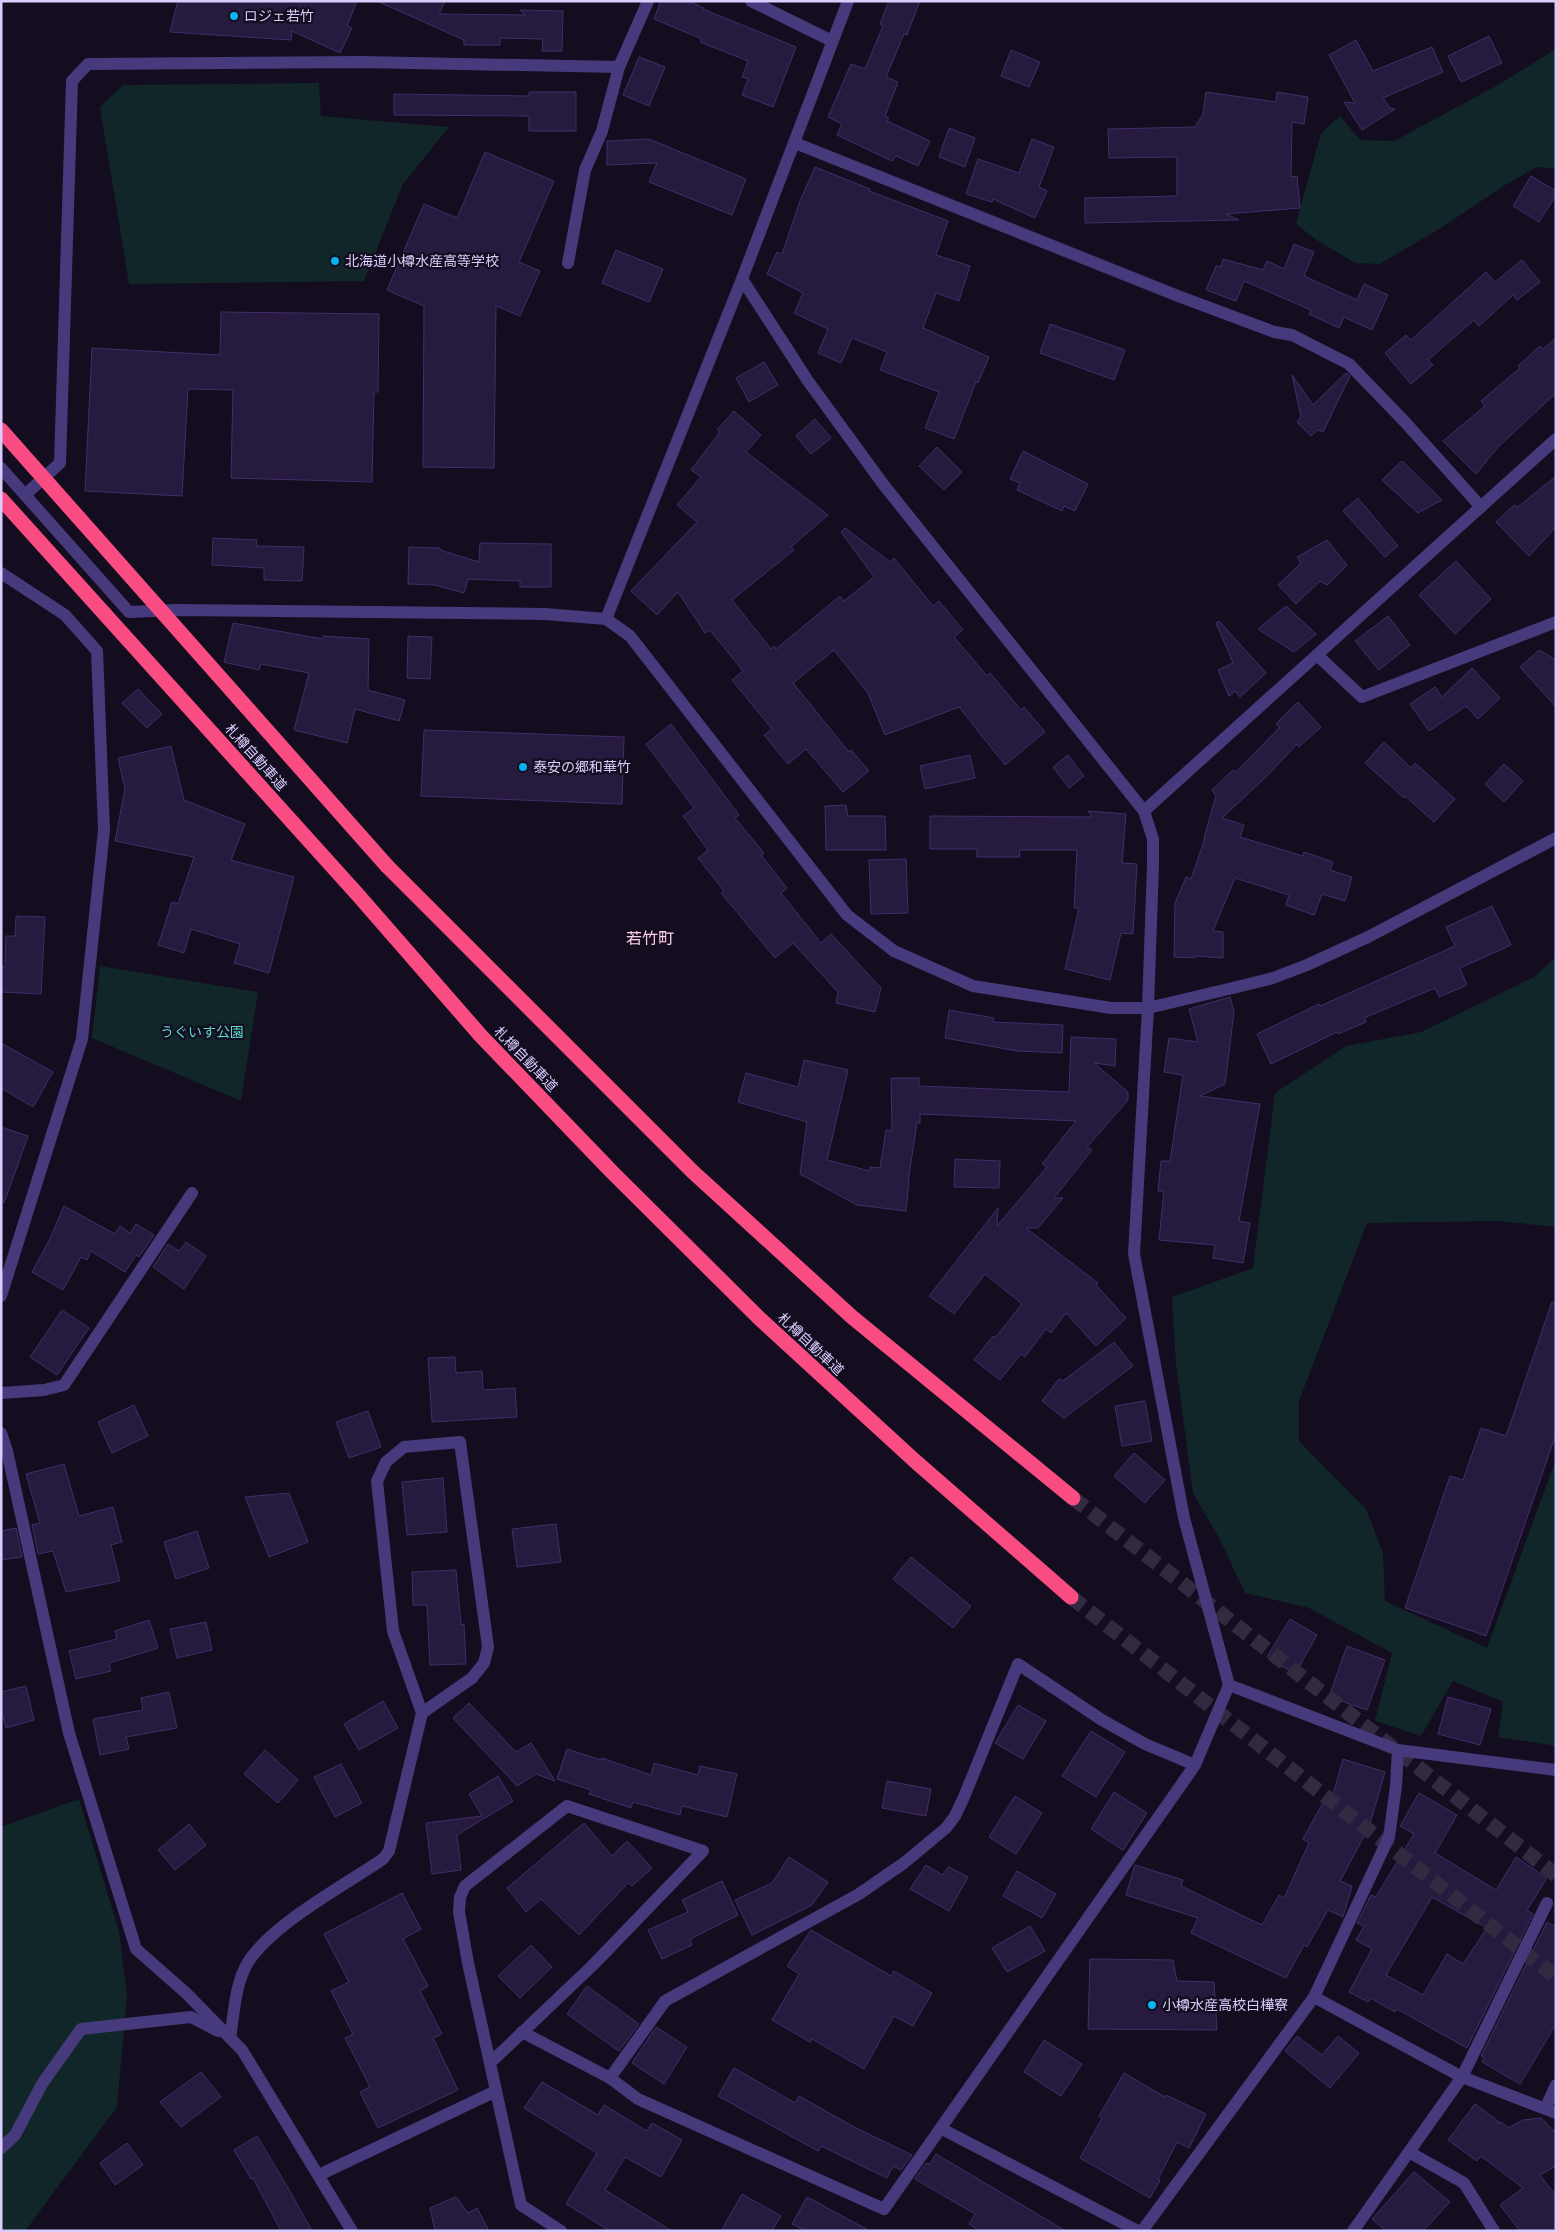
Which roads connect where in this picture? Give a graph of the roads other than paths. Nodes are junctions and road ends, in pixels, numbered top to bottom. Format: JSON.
{"nodes":[{"id":1,"x":648,"y":1,"type":"edge"},
{"id":2,"x":751,"y":1,"type":"edge"},
{"id":3,"x":848,"y":1,"type":"edge"},
{"id":4,"x":832,"y":41,"type":"junction"},
{"id":5,"x":619,"y":67,"type":"junction"},
{"id":6,"x":795,"y":143,"type":"junction"},
{"id":7,"x":568,"y":263,"type":"dead end"},
{"id":8,"x":742,"y":279,"type":"junction"},
{"id":9,"x":1,"y":430,"type":"edge"},
{"id":10,"x":1556,"y":439,"type":"edge"},
{"id":11,"x":1,"y":468,"type":"edge"},
{"id":12,"x":25,"y":495,"type":"junction"},
{"id":13,"x":1,"y":499,"type":"edge"},
{"id":14,"x":1481,"y":507,"type":"junction"},
{"id":15,"x":1,"y":573,"type":"edge"},
{"id":16,"x":606,"y":619,"type":"junction"},
{"id":17,"x":1556,"y":622,"type":"edge"},
{"id":18,"x":1317,"y":655,"type":"junction"},
{"id":19,"x":1144,"y":811,"type":"junction"},
{"id":20,"x":1556,"y":838,"type":"edge"},
{"id":21,"x":1148,"y":1008,"type":"junction"},
{"id":22,"x":192,"y":1194,"type":"dead end"},
{"id":23,"x":1,"y":1296,"type":"edge"},
{"id":24,"x":1,"y":1392,"type":"edge"},
{"id":25,"x":1,"y":1433,"type":"edge"},
{"id":26,"x":1073,"y":1498,"type":"tunnel mouth"},
{"id":27,"x":1071,"y":1597,"type":"tunnel mouth"},
{"id":28,"x":1229,"y":1685,"type":"junction"},
{"id":29,"x":422,"y":1713,"type":"junction"},
{"id":30,"x":1398,"y":1750,"type":"junction"},
{"id":31,"x":1195,"y":1765,"type":"junction"},
{"id":32,"x":1556,"y":1770,"type":"edge"},
{"id":33,"x":1547,"y":1903,"type":"dead end"},
{"id":34,"x":1314,"y":1997,"type":"junction"},
{"id":35,"x":522,"y":2032,"type":"junction"},
{"id":36,"x":230,"y":2038,"type":"junction"},
{"id":37,"x":490,"y":2063,"type":"junction"},
{"id":38,"x":1462,"y":2077,"type":"junction"},
{"id":39,"x":610,"y":2078,"type":"junction"},
{"id":40,"x":1556,"y":2085,"type":"edge"},
{"id":41,"x":496,"y":2090,"type":"junction"},
{"id":42,"x":1551,"y":2110,"type":"edge"},
{"id":43,"x":942,"y":2129,"type":"junction"},
{"id":44,"x":1,"y":2148,"type":"edge"},
{"id":45,"x":1409,"y":2152,"type":"junction"},
{"id":46,"x":319,"y":2175,"type":"junction"},
{"id":47,"x":352,"y":2231,"type":"edge"},
{"id":48,"x":561,"y":2231,"type":"edge"},
{"id":49,"x":1140,"y":2231,"type":"edge"},
{"id":50,"x":1352,"y":2231,"type":"edge"},
{"id":51,"x":1494,"y":2231,"type":"edge"}],
"edges":[{"from":1,"to":5,"type":"street"},
{"from":2,"to":4,"type":"street"},
{"from":3,"to":4,"type":"street"},
{"from":4,"to":6,"type":"street"},
{"from":5,"to":7,"type":"street"},
{"from":5,"to":12,"type":"street"},
{"from":6,"to":8,"type":"street"},
{"from":6,"to":14,"type":"street"},
{"from":8,"to":16,"type":"street"},
{"from":8,"to":19,"type":"street"},
{"from":9,"to":26,"type":"highway","name":"札樽自動車道","bridge":true},
{"from":10,"to":14,"type":"street"},
{"from":11,"to":12,"type":"street"},
{"from":12,"to":16,"type":"street"},
{"from":13,"to":27,"type":"highway","name":"札樽自動車道"},
{"from":14,"to":18,"type":"street"},
{"from":15,"to":23,"type":"street"},
{"from":16,"to":21,"type":"street"},
{"from":17,"to":18,"type":"street"},
{"from":18,"to":19,"type":"street"},
{"from":19,"to":21,"type":"street"},
{"from":20,"to":21,"type":"street"},
{"from":21,"to":28,"type":"street"},
{"from":22,"to":24,"type":"street"},
{"from":25,"to":36,"type":"street"},
{"from":28,"to":30,"type":"street"},
{"from":28,"to":31,"type":"street"},
{"from":29,"to":29,"type":"street"},
{"from":29,"to":36,"type":"street"},
{"from":30,"to":32,"type":"street"},
{"from":30,"to":34,"type":"street"},
{"from":31,"to":39,"type":"street"},
{"from":31,"to":43,"type":"street"},
{"from":33,"to":38,"type":"street"},
{"from":34,"to":38,"type":"street"},
{"from":34,"to":49,"type":"street"},
{"from":35,"to":37,"type":"street"},
{"from":35,"to":37,"type":"street"},
{"from":35,"to":39,"type":"street"},
{"from":36,"to":44,"type":"street"},
{"from":36,"to":46,"type":"street"},
{"from":37,"to":41,"type":"street"},
{"from":38,"to":42,"type":"street"},
{"from":38,"to":45,"type":"street"},
{"from":39,"to":43,"type":"street"},
{"from":40,"to":42,"type":"street"},
{"from":41,"to":46,"type":"street"},
{"from":41,"to":48,"type":"street"},
{"from":43,"to":49,"type":"street"},
{"from":45,"to":50,"type":"street"},
{"from":45,"to":51,"type":"street"},
{"from":46,"to":47,"type":"street"}]}
